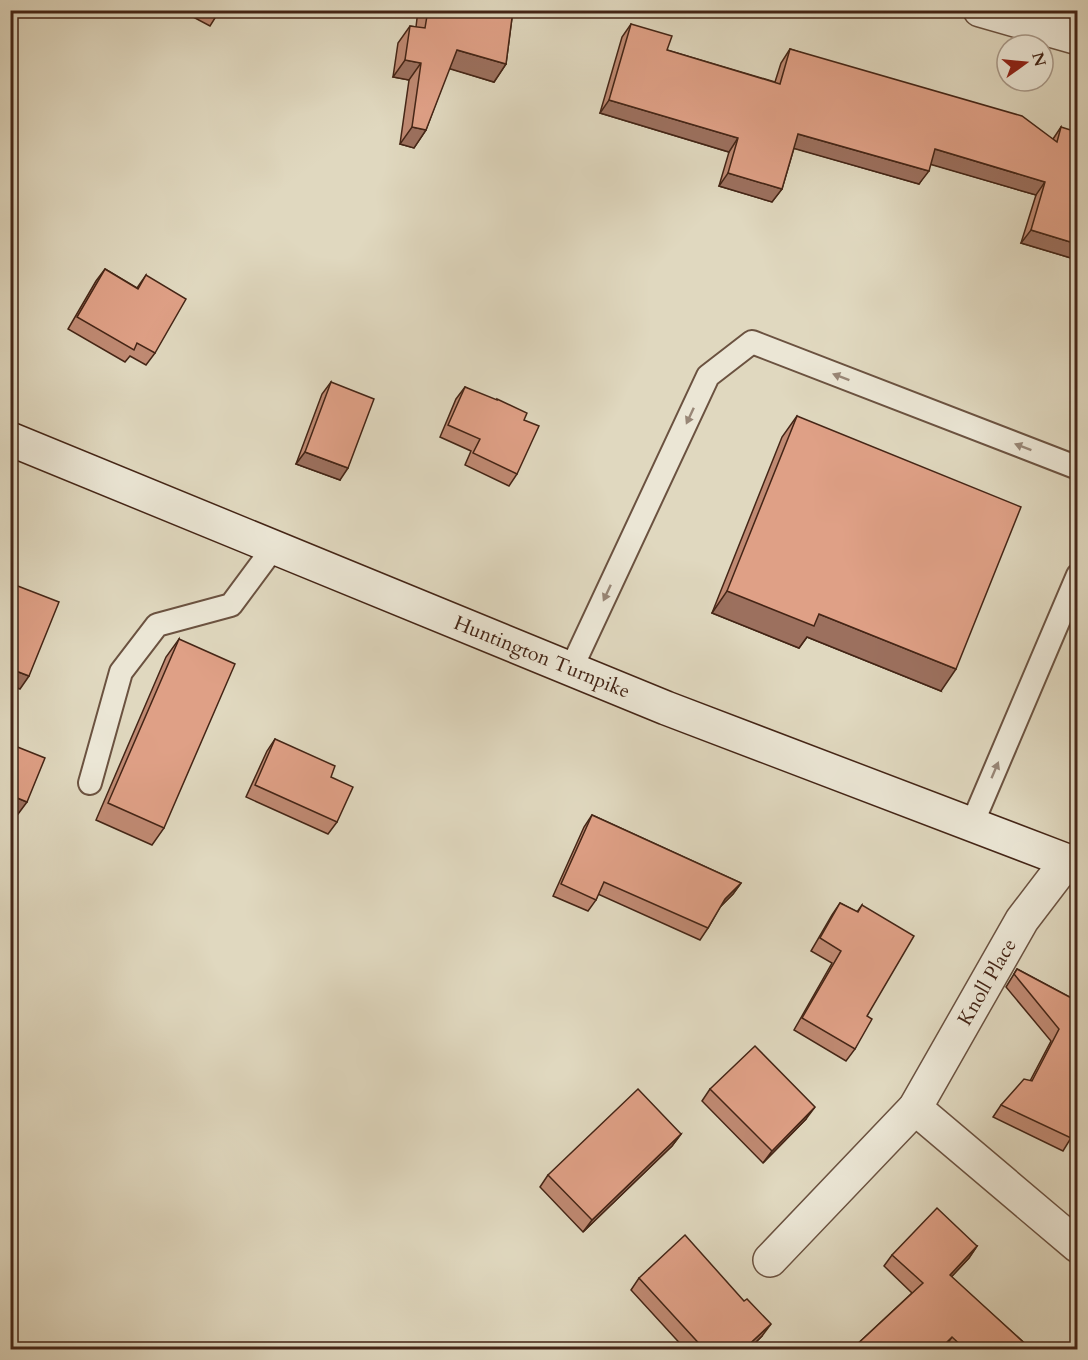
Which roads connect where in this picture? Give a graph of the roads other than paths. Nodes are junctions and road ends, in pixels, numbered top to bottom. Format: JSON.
{"nodes":[{"id":1,"x":980,"y":10,"type":"edge"},
{"id":2,"x":1077,"y":38,"type":"edge"},
{"id":3,"x":10,"y":439,"type":"edge"},
{"id":4,"x":1077,"y":468,"type":"edge"},
{"id":5,"x":274,"y":547,"type":"junction"},
{"id":6,"x":1077,"y":575,"type":"edge"},
{"id":7,"x":571,"y":669,"type":"junction"},
{"id":8,"x":90,"y":783,"type":"dead end"},
{"id":9,"x":972,"y":824,"type":"junction"},
{"id":10,"x":1072,"y":863,"type":"edge"},
{"id":11,"x":915,"y":1108,"type":"junction"},
{"id":12,"x":1077,"y":1246,"type":"edge"},
{"id":13,"x":770,"y":1260,"type":"dead end"}],
"edges":[{"from":1,"to":2,"type":"main road"},
{"from":3,"to":5,"type":"main road","name":"Huntington Turnpike"},
{"from":4,"to":7,"type":"lane","one_way":true},
{"from":5,"to":7,"type":"main road","name":"Huntington Turnpike"},
{"from":5,"to":8,"type":"lane"},
{"from":9,"to":6,"type":"lane","one_way":true},
{"from":7,"to":9,"type":"main road","name":"Huntington Turnpike"},
{"from":9,"to":10,"type":"main road","name":"Huntington Turnpike"},
{"from":10,"to":11,"type":"main road","name":"Knoll Place"},
{"from":11,"to":12,"type":"main road"},
{"from":11,"to":13,"type":"main road","name":"Knoll Place"}]}
